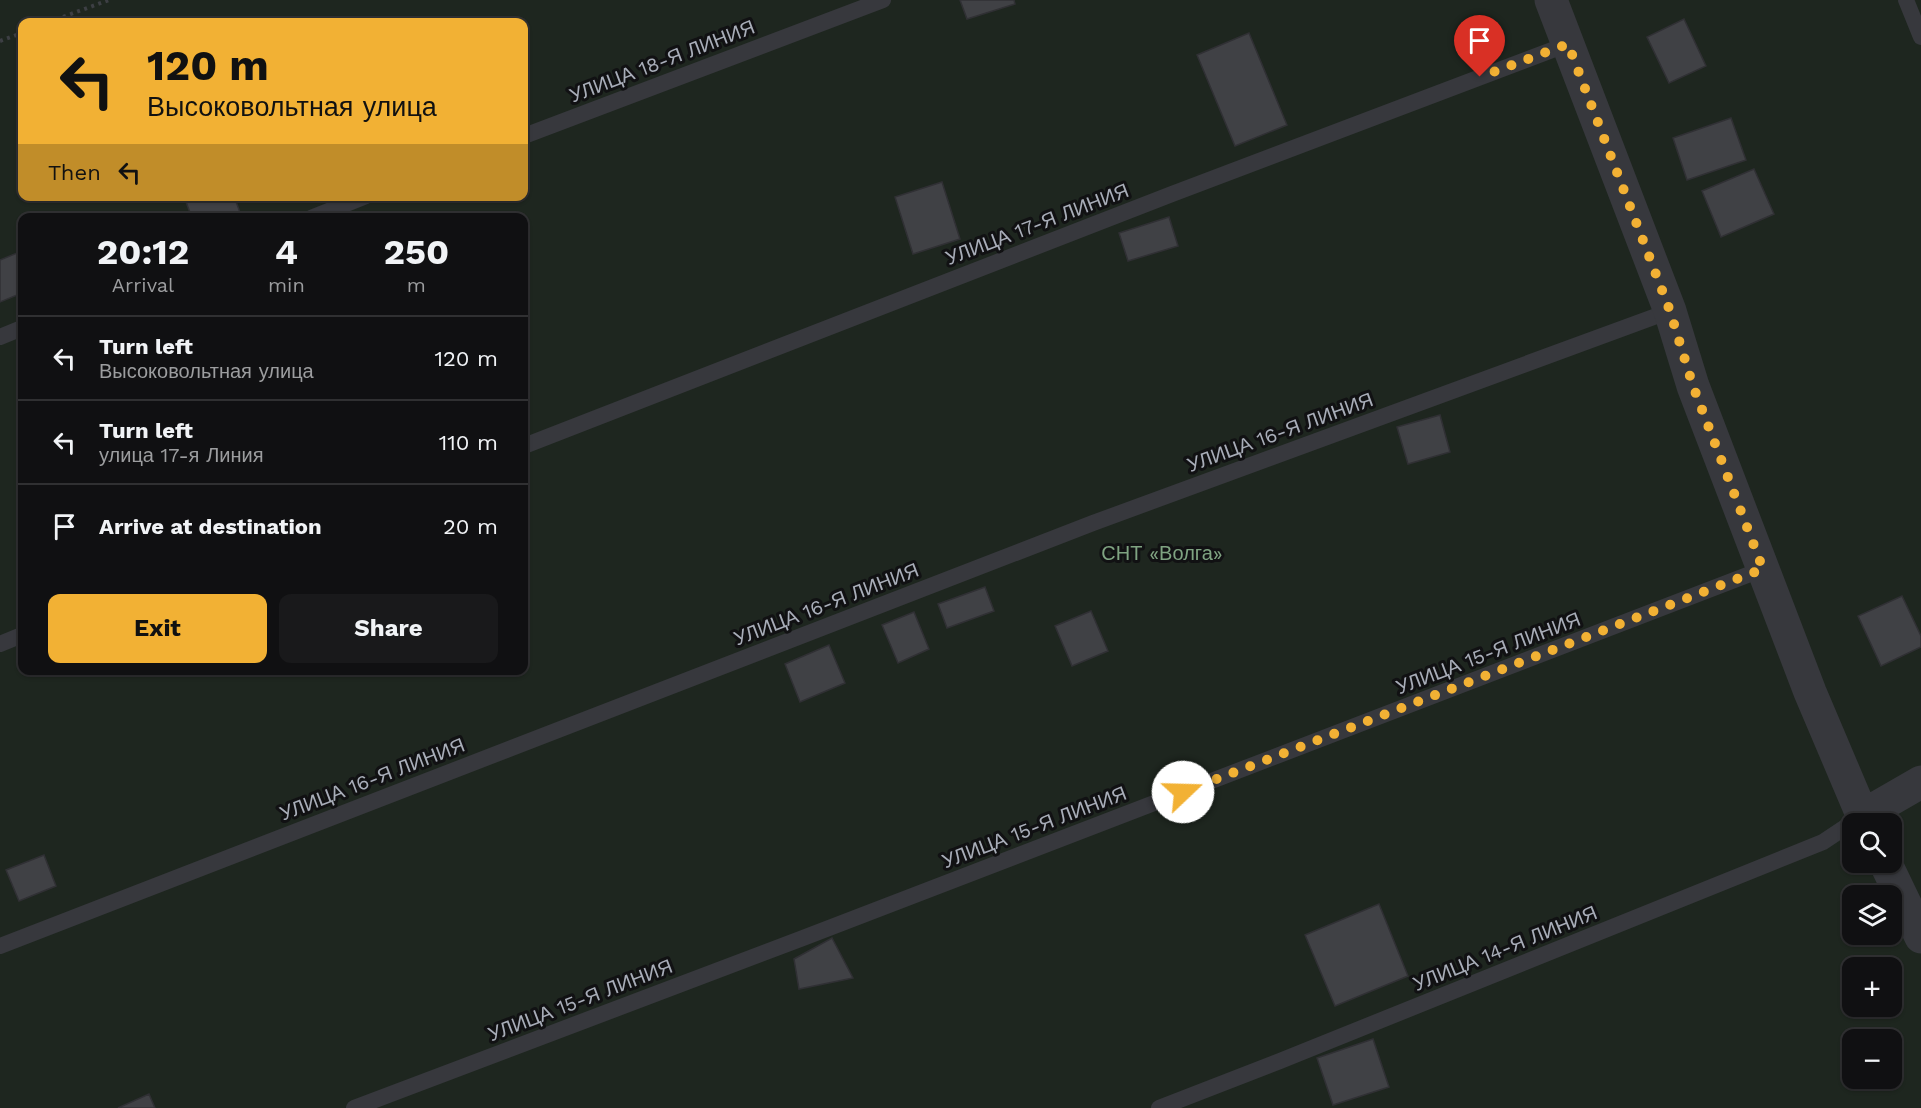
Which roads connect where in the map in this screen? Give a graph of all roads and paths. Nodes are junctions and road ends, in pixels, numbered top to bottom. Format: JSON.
{"nodes":[{"id":1,"x":109,"y":0,"type":"edge"},
{"id":2,"x":883,"y":0,"type":"edge"},
{"id":3,"x":1551,"y":0,"type":"edge"},
{"id":4,"x":1906,"y":0,"type":"edge"},
{"id":5,"x":60,"y":18,"type":"edge"},
{"id":6,"x":18,"y":34,"type":"edge"},
{"id":7,"x":1921,"y":38,"type":"edge"},
{"id":8,"x":0,"y":41,"type":"edge"},
{"id":9,"x":1568,"y":44,"type":"junction"},
{"id":10,"x":528,"y":134,"type":"edge"},
{"id":11,"x":354,"y":201,"type":"edge"},
{"id":12,"x":324,"y":213,"type":"edge"},
{"id":13,"x":1670,"y":311,"type":"junction"},
{"id":14,"x":18,"y":330,"type":"edge"},
{"id":15,"x":0,"y":337,"type":"edge"},
{"id":16,"x":528,"y":444,"type":"edge"},
{"id":17,"x":1763,"y":569,"type":"junction"},
{"id":18,"x":18,"y":637,"type":"edge"},
{"id":19,"x":0,"y":644,"type":"edge"},
{"id":20,"x":1921,"y":782,"type":"edge"},
{"id":21,"x":1861,"y":813,"type":"edge"},
{"id":22,"x":1874,"y":813,"type":"edge"},
{"id":23,"x":1842,"y":832,"type":"edge"},
{"id":24,"x":1890,"y":873,"type":"edge"},
{"id":25,"x":1921,"y":937,"type":"edge"},
{"id":26,"x":0,"y":946,"type":"edge"},
{"id":27,"x":354,"y":1108,"type":"edge"},
{"id":28,"x":1159,"y":1108,"type":"edge"}],
"edges":[{"from":1,"to":5,"type":"path"},
{"from":2,"to":10,"type":"lane","name":"УЛИЦА 18-Я ЛИНИЯ"},
{"from":3,"to":9,"type":"street"},
{"from":4,"to":7,"type":"lane"},
{"from":6,"to":8,"type":"path"},
{"from":9,"to":13,"type":"street"},
{"from":9,"to":16,"type":"lane","name":"УЛИЦА 17-Я ЛИНИЯ"},
{"from":11,"to":12,"type":"lane"},
{"from":13,"to":17,"type":"street"},
{"from":13,"to":26,"type":"lane","name":"УЛИЦА 16-Я ЛИНИЯ"},
{"from":14,"to":15,"type":"lane"},
{"from":17,"to":21,"type":"street"},
{"from":17,"to":27,"type":"lane","name":"УЛИЦА 15-Я ЛИНИЯ"},
{"from":18,"to":19,"type":"lane"},
{"from":20,"to":22,"type":"street"},
{"from":23,"to":28,"type":"lane","name":"УЛИЦА 14-Я ЛИНИЯ"},
{"from":24,"to":25,"type":"street"}]}
